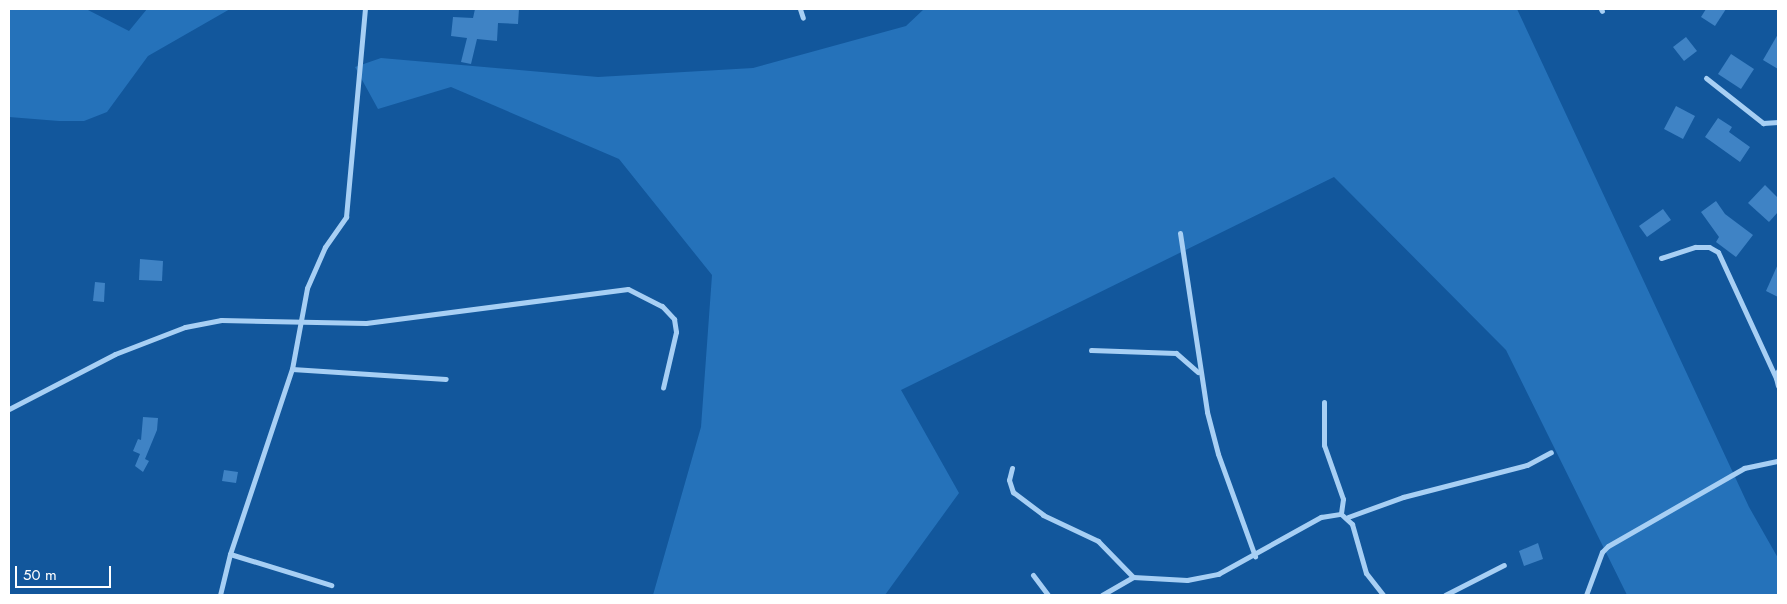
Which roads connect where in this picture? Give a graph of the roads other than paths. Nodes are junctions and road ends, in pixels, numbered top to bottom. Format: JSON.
{"nodes":[{"id":1,"x":365,"y":9,"type":"edge"},
{"id":2,"x":800,"y":9,"type":"edge"},
{"id":3,"x":803,"y":18,"type":"dead end"},
{"id":4,"x":1706,"y":78,"type":"dead end"},
{"id":5,"x":1778,"y":122,"type":"edge"},
{"id":6,"x":1180,"y":233,"type":"dead end"},
{"id":7,"x":1660,"y":258,"type":"dead end"},
{"id":8,"x":302,"y":323,"type":"junction"},
{"id":9,"x":1091,"y":350,"type":"dead end"},
{"id":10,"x":292,"y":369,"type":"junction"},
{"id":11,"x":1778,"y":371,"type":"edge"},
{"id":12,"x":1198,"y":372,"type":"junction"},
{"id":13,"x":1776,"y":378,"type":"junction"},
{"id":14,"x":446,"y":379,"type":"dead end"},
{"id":15,"x":1778,"y":386,"type":"edge"},
{"id":16,"x":663,"y":388,"type":"dead end"},
{"id":17,"x":1324,"y":402,"type":"dead end"},
{"id":18,"x":9,"y":410,"type":"edge"},
{"id":19,"x":1551,"y":452,"type":"dead end"},
{"id":20,"x":1778,"y":461,"type":"edge"},
{"id":21,"x":1012,"y":468,"type":"dead end"},
{"id":22,"x":1341,"y":514,"type":"junction"},
{"id":23,"x":1348,"y":517,"type":"junction"},
{"id":24,"x":230,"y":554,"type":"junction"},
{"id":25,"x":1255,"y":556,"type":"junction"},
{"id":26,"x":1504,"y":565,"type":"dead end"},
{"id":27,"x":1033,"y":575,"type":"dead end"},
{"id":28,"x":1133,"y":577,"type":"junction"},
{"id":29,"x":331,"y":585,"type":"dead end"},
{"id":30,"x":220,"y":595,"type":"edge"},
{"id":31,"x":1048,"y":595,"type":"edge"},
{"id":32,"x":1102,"y":595,"type":"edge"},
{"id":33,"x":1383,"y":595,"type":"edge"},
{"id":34,"x":1445,"y":595,"type":"edge"},
{"id":35,"x":1586,"y":595,"type":"edge"}],
"edges":[{"from":1,"to":8,"type":"street"},
{"from":2,"to":3,"type":"street"},
{"from":4,"to":5,"type":"street"},
{"from":6,"to":12,"type":"street"},
{"from":7,"to":13,"type":"street"},
{"from":8,"to":10,"type":"street"},
{"from":8,"to":16,"type":"street"},
{"from":8,"to":18,"type":"street"},
{"from":9,"to":12,"type":"street"},
{"from":10,"to":14,"type":"street"},
{"from":10,"to":24,"type":"street"},
{"from":11,"to":13,"type":"street"},
{"from":12,"to":25,"type":"street"},
{"from":13,"to":15,"type":"street"},
{"from":17,"to":22,"type":"street"},
{"from":19,"to":23,"type":"street"},
{"from":20,"to":35,"type":"street"},
{"from":21,"to":28,"type":"street"},
{"from":22,"to":23,"type":"street"},
{"from":22,"to":25,"type":"street"},
{"from":23,"to":33,"type":"street"},
{"from":24,"to":29,"type":"street"},
{"from":24,"to":30,"type":"street"},
{"from":25,"to":28,"type":"street"},
{"from":26,"to":34,"type":"street"},
{"from":27,"to":31,"type":"street"},
{"from":28,"to":32,"type":"street"}]}
